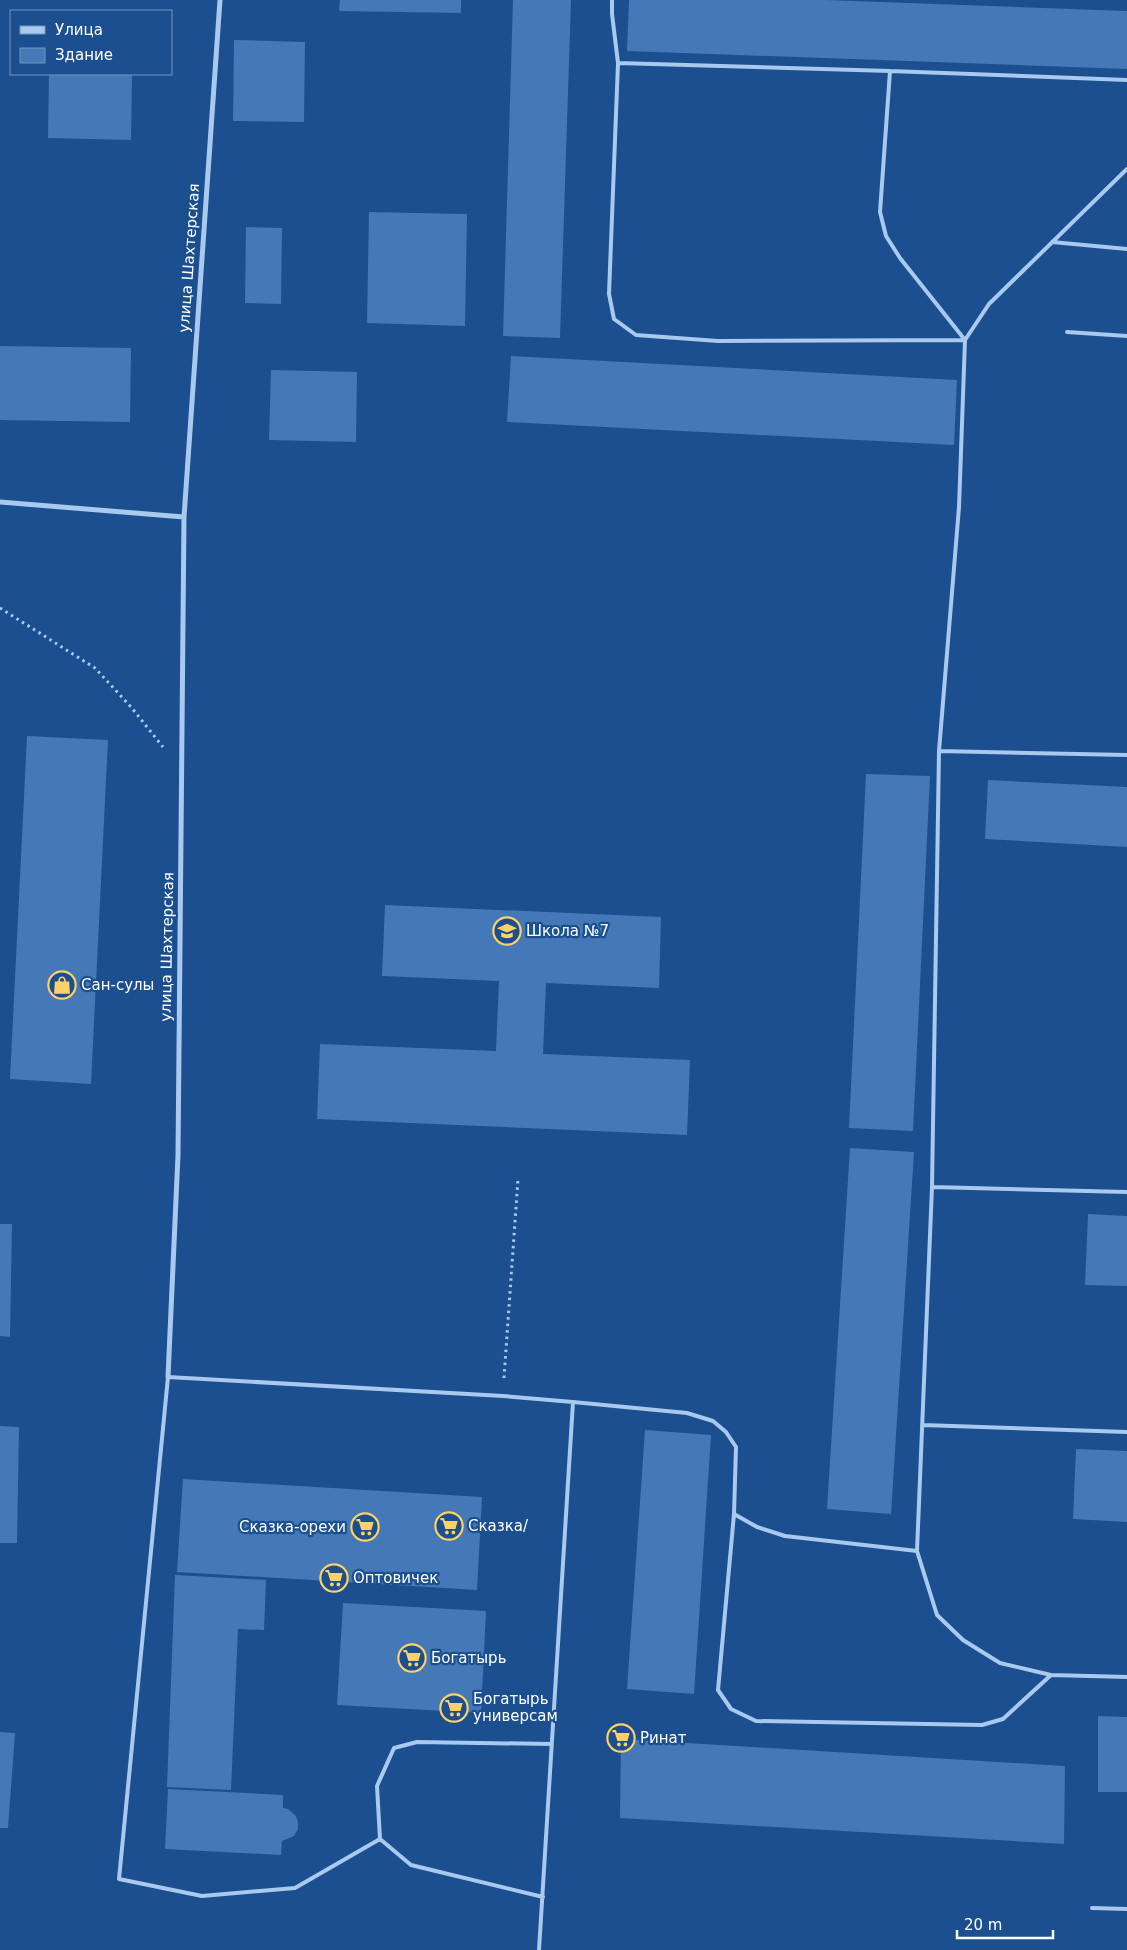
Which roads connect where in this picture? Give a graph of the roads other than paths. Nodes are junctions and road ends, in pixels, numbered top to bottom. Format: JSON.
{"nodes":[{"id":1,"x":220,"y":0,"type":"edge"},
{"id":2,"x":612,"y":0,"type":"edge"},
{"id":3,"x":618,"y":63,"type":"junction"},
{"id":4,"x":890,"y":71,"type":"junction"},
{"id":5,"x":1127,"y":80,"type":"edge"},
{"id":6,"x":1127,"y":169,"type":"edge"},
{"id":7,"x":1052,"y":242,"type":"junction"},
{"id":8,"x":1127,"y":249,"type":"edge"},
{"id":9,"x":1067,"y":332,"type":"dead end"},
{"id":10,"x":1127,"y":336,"type":"edge"},
{"id":11,"x":964,"y":340,"type":"junction"},
{"id":12,"x":0,"y":502,"type":"edge"},
{"id":13,"x":184,"y":517,"type":"junction"},
{"id":14,"x":939,"y":751,"type":"junction"},
{"id":15,"x":1127,"y":755,"type":"edge"},
{"id":16,"x":932,"y":1187,"type":"junction"},
{"id":17,"x":1127,"y":1192,"type":"edge"},
{"id":18,"x":168,"y":1377,"type":"junction"},
{"id":19,"x":573,"y":1402,"type":"junction"},
{"id":20,"x":923,"y":1425,"type":"junction"},
{"id":21,"x":1127,"y":1432,"type":"edge"},
{"id":22,"x":734,"y":1514,"type":"junction"},
{"id":23,"x":917,"y":1551,"type":"junction"},
{"id":24,"x":1051,"y":1675,"type":"junction"},
{"id":25,"x":1127,"y":1677,"type":"edge"},
{"id":26,"x":552,"y":1744,"type":"junction"},
{"id":27,"x":380,"y":1839,"type":"junction"},
{"id":28,"x":543,"y":1897,"type":"junction"},
{"id":29,"x":1092,"y":1908,"type":"dead end"},
{"id":30,"x":1127,"y":1909,"type":"edge"},
{"id":31,"x":539,"y":1950,"type":"edge"}],
"edges":[{"from":1,"to":13,"type":"street","name":"улица Шахтерская"},
{"from":2,"to":3,"type":"lane"},
{"from":3,"to":4,"type":"lane"},
{"from":3,"to":11,"type":"lane"},
{"from":4,"to":5,"type":"lane"},
{"from":4,"to":11,"type":"lane"},
{"from":6,"to":7,"type":"lane"},
{"from":7,"to":8,"type":"lane"},
{"from":7,"to":11,"type":"lane"},
{"from":9,"to":10,"type":"lane"},
{"from":11,"to":14,"type":"lane"},
{"from":12,"to":13,"type":"street"},
{"from":13,"to":18,"type":"street","name":"улица Шахтерская"},
{"from":14,"to":15,"type":"lane"},
{"from":14,"to":16,"type":"lane"},
{"from":16,"to":17,"type":"lane"},
{"from":16,"to":20,"type":"lane"},
{"from":18,"to":19,"type":"lane"},
{"from":18,"to":27,"type":"lane"},
{"from":19,"to":22,"type":"lane"},
{"from":19,"to":26,"type":"lane"},
{"from":20,"to":21,"type":"lane"},
{"from":20,"to":23,"type":"lane"},
{"from":22,"to":23,"type":"lane"},
{"from":22,"to":24,"type":"lane"},
{"from":23,"to":24,"type":"lane"},
{"from":24,"to":25,"type":"lane"},
{"from":26,"to":27,"type":"lane"},
{"from":26,"to":28,"type":"lane"},
{"from":27,"to":28,"type":"lane"},
{"from":28,"to":31,"type":"lane"},
{"from":29,"to":30,"type":"lane"}]}
